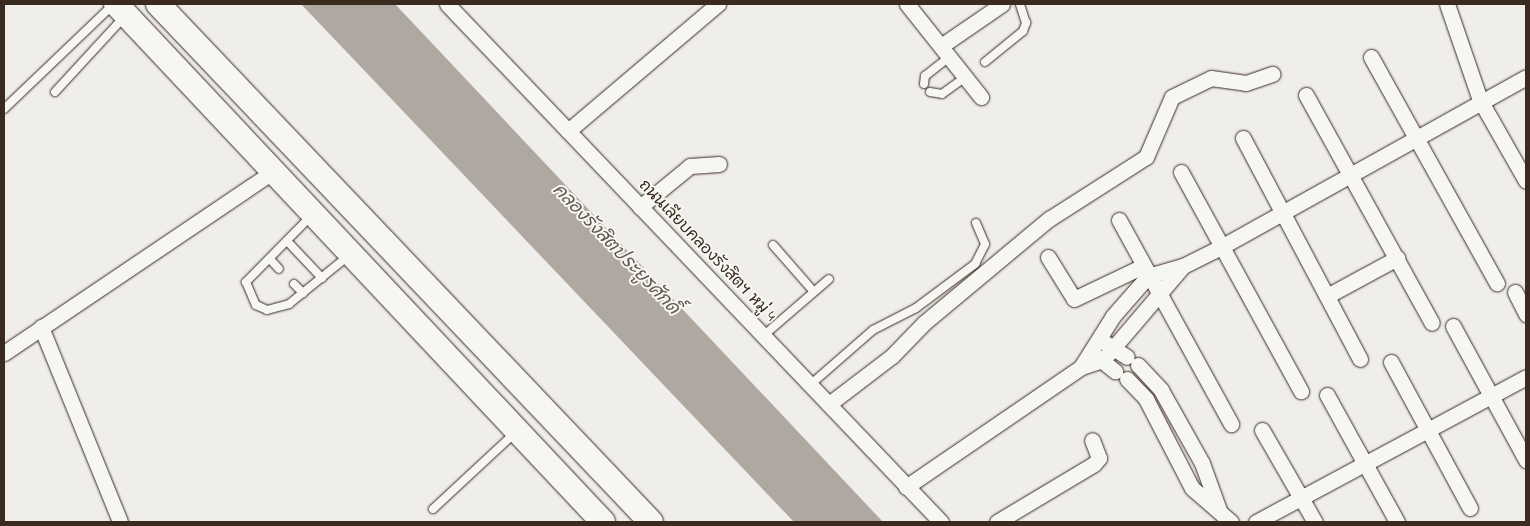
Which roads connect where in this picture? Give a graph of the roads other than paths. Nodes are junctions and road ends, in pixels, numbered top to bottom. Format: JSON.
{"nodes":[{"id":1,"x":158,"y":4,"type":"edge"},
{"id":2,"x":447,"y":4,"type":"edge"},
{"id":3,"x":718,"y":4,"type":"edge"},
{"id":4,"x":907,"y":4,"type":"edge"},
{"id":5,"x":1002,"y":4,"type":"edge"},
{"id":6,"x":1020,"y":4,"type":"edge"},
{"id":7,"x":1447,"y":4,"type":"edge"},
{"id":8,"x":119,"y":7,"type":"edge"},
{"id":9,"x":945,"y":52,"type":"junction"},
{"id":10,"x":1371,"y":58,"type":"dead end"},
{"id":11,"x":985,"y":62,"type":"dead end"},
{"id":12,"x":1272,"y":74,"type":"dead end"},
{"id":13,"x":965,"y":77,"type":"junction"},
{"id":14,"x":1526,"y":77,"type":"edge"},
{"id":15,"x":924,"y":84,"type":"dead end"},
{"id":16,"x":56,"y":92,"type":"dead end"},
{"id":17,"x":930,"y":92,"type":"dead end"},
{"id":18,"x":1306,"y":95,"type":"dead end"},
{"id":19,"x":981,"y":97,"type":"dead end"},
{"id":20,"x":1480,"y":100,"type":"junction"},
{"id":21,"x":4,"y":109,"type":"edge"},
{"id":22,"x":568,"y":131,"type":"junction"},
{"id":23,"x":1242,"y":138,"type":"dead end"},
{"id":24,"x":1418,"y":139,"type":"junction"},
{"id":25,"x":719,"y":164,"type":"dead end"},
{"id":26,"x":272,"y":172,"type":"junction"},
{"id":27,"x":1181,"y":172,"type":"dead end"},
{"id":28,"x":1354,"y":176,"type":"junction"},
{"id":29,"x":1526,"y":181,"type":"edge"},
{"id":30,"x":640,"y":207,"type":"junction"},
{"id":31,"x":1283,"y":214,"type":"junction"},
{"id":32,"x":312,"y":215,"type":"junction"},
{"id":33,"x":1118,"y":220,"type":"dead end"},
{"id":34,"x":976,"y":223,"type":"dead end"},
{"id":35,"x":287,"y":241,"type":"junction"},
{"id":36,"x":773,"y":245,"type":"dead end"},
{"id":37,"x":1221,"y":247,"type":"junction"},
{"id":38,"x":350,"y":255,"type":"junction"},
{"id":39,"x":1048,"y":257,"type":"dead end"},
{"id":40,"x":270,"y":258,"type":"junction"},
{"id":41,"x":1397,"y":258,"type":"junction"},
{"id":42,"x":1183,"y":266,"type":"junction"},
{"id":43,"x":279,"y":269,"type":"dead end"},
{"id":44,"x":1146,"y":271,"type":"junction"},
{"id":45,"x":322,"y":278,"type":"junction"},
{"id":46,"x":829,"y":279,"type":"dead end"},
{"id":47,"x":1497,"y":283,"type":"dead end"},
{"id":48,"x":294,"y":284,"type":"dead end"},
{"id":49,"x":814,"y":292,"type":"junction"},
{"id":50,"x":1515,"y":292,"type":"dead end"},
{"id":51,"x":302,"y":293,"type":"junction"},
{"id":52,"x":1158,"y":294,"type":"junction"},
{"id":53,"x":1327,"y":296,"type":"junction"},
{"id":54,"x":1526,"y":314,"type":"edge"},
{"id":55,"x":1432,"y":323,"type":"dead end"},
{"id":56,"x":1453,"y":326,"type":"dead end"},
{"id":57,"x":41,"y":327,"type":"junction"},
{"id":58,"x":763,"y":336,"type":"junction"},
{"id":59,"x":1105,"y":343,"type":"junction"},
{"id":60,"x":1089,"y":351,"type":"junction"},
{"id":61,"x":4,"y":353,"type":"edge"},
{"id":62,"x":1360,"y":359,"type":"dead end"},
{"id":63,"x":1103,"y":360,"type":"junction"},
{"id":64,"x":1391,"y":362,"type":"dead end"},
{"id":65,"x":1081,"y":368,"type":"junction"},
{"id":66,"x":1526,"y":377,"type":"edge"},
{"id":67,"x":810,"y":385,"type":"junction"},
{"id":68,"x":1301,"y":391,"type":"dead end"},
{"id":69,"x":1327,"y":395,"type":"dead end"},
{"id":70,"x":1491,"y":396,"type":"junction"},
{"id":71,"x":828,"y":404,"type":"junction"},
{"id":72,"x":1231,"y":424,"type":"dead end"},
{"id":73,"x":517,"y":430,"type":"junction"},
{"id":74,"x":1262,"y":430,"type":"dead end"},
{"id":75,"x":1426,"y":431,"type":"junction"},
{"id":76,"x":1092,"y":440,"type":"dead end"},
{"id":77,"x":1526,"y":460,"type":"edge"},
{"id":78,"x":1364,"y":465,"type":"junction"},
{"id":79,"x":906,"y":487,"type":"junction"},
{"id":80,"x":1302,"y":498,"type":"junction"},
{"id":81,"x":1470,"y":508,"type":"dead end"},
{"id":82,"x":433,"y":509,"type":"dead end"},
{"id":83,"x":1219,"y":510,"type":"junction"},
{"id":84,"x":120,"y":522,"type":"edge"},
{"id":85,"x":604,"y":522,"type":"edge"},
{"id":86,"x":651,"y":522,"type":"edge"},
{"id":87,"x":941,"y":522,"type":"edge"},
{"id":88,"x":997,"y":522,"type":"edge"},
{"id":89,"x":1231,"y":522,"type":"edge"},
{"id":90,"x":1256,"y":522,"type":"edge"},
{"id":91,"x":1315,"y":522,"type":"edge"},
{"id":92,"x":1397,"y":522,"type":"edge"}],
"edges":[{"from":1,"to":86,"type":"main road"},
{"from":2,"to":22,"type":"street","name":"ถนนเลียบคลองรังสิตฯ หมู่ 4"},
{"from":3,"to":22,"type":"street"},
{"from":4,"to":9,"type":"street"},
{"from":5,"to":9,"type":"street"},
{"from":6,"to":11,"type":"lane"},
{"from":7,"to":20,"type":"street"},
{"from":8,"to":16,"type":"lane"},
{"from":8,"to":21,"type":"lane"},
{"from":8,"to":26,"type":"main road"},
{"from":9,"to":13,"type":"street"},
{"from":9,"to":15,"type":"lane"},
{"from":10,"to":24,"type":"street"},
{"from":12,"to":71,"type":"street"},
{"from":13,"to":17,"type":"lane"},
{"from":13,"to":19,"type":"street"},
{"from":14,"to":20,"type":"street"},
{"from":18,"to":28,"type":"street"},
{"from":20,"to":24,"type":"street"},
{"from":20,"to":29,"type":"street"},
{"from":22,"to":30,"type":"street","name":"ถนนเลียบคลองรังสิตฯ หมู่ 4"},
{"from":23,"to":31,"type":"street"},
{"from":24,"to":28,"type":"street"},
{"from":24,"to":47,"type":"street"},
{"from":25,"to":30,"type":"street"},
{"from":26,"to":32,"type":"main road"},
{"from":26,"to":57,"type":"street"},
{"from":27,"to":37,"type":"street"},
{"from":28,"to":31,"type":"street"},
{"from":28,"to":41,"type":"street"},
{"from":30,"to":58,"type":"street","name":"ถนนเลียบคลองรังสิตฯ หมู่ 4"},
{"from":31,"to":37,"type":"street"},
{"from":31,"to":53,"type":"street"},
{"from":32,"to":35,"type":"lane"},
{"from":32,"to":38,"type":"main road"},
{"from":33,"to":44,"type":"street"},
{"from":34,"to":67,"type":"lane"},
{"from":35,"to":40,"type":"lane"},
{"from":35,"to":45,"type":"lane"},
{"from":36,"to":49,"type":"lane"},
{"from":37,"to":42,"type":"street"},
{"from":37,"to":68,"type":"street"},
{"from":38,"to":45,"type":"lane"},
{"from":38,"to":73,"type":"main road"},
{"from":39,"to":44,"type":"street"},
{"from":40,"to":43,"type":"lane"},
{"from":40,"to":51,"type":"lane"},
{"from":41,"to":53,"type":"street"},
{"from":41,"to":55,"type":"street"},
{"from":42,"to":44,"type":"street"},
{"from":42,"to":52,"type":"street"},
{"from":44,"to":52,"type":"street"},
{"from":44,"to":59,"type":"street"},
{"from":45,"to":51,"type":"lane"},
{"from":46,"to":49,"type":"lane"},
{"from":48,"to":51,"type":"lane"},
{"from":49,"to":58,"type":"lane"},
{"from":50,"to":54,"type":"street"},
{"from":52,"to":59,"type":"street"},
{"from":52,"to":72,"type":"street"},
{"from":53,"to":62,"type":"street"},
{"from":56,"to":70,"type":"street"},
{"from":57,"to":61,"type":"street"},
{"from":57,"to":84,"type":"street"},
{"from":58,"to":67,"type":"street","name":"ถนนเลียบคลองรังสิตฯ หมู่ 4"},
{"from":59,"to":60,"type":"street"},
{"from":59,"to":63,"type":"street"},
{"from":59,"to":83,"type":"street"},
{"from":60,"to":63,"type":"street"},
{"from":60,"to":65,"type":"street"},
{"from":63,"to":65,"type":"street"},
{"from":63,"to":83,"type":"street"},
{"from":64,"to":75,"type":"street"},
{"from":65,"to":79,"type":"street"},
{"from":66,"to":70,"type":"street"},
{"from":67,"to":71,"type":"street","name":"ถนนเลียบคลองรังสิตฯ หมู่ 4"},
{"from":69,"to":78,"type":"street"},
{"from":70,"to":75,"type":"street"},
{"from":70,"to":77,"type":"street"},
{"from":71,"to":79,"type":"street","name":"ถนนเลียบคลองรังสิตฯ หมู่ 4"},
{"from":73,"to":82,"type":"lane"},
{"from":73,"to":85,"type":"main road"},
{"from":74,"to":80,"type":"street"},
{"from":75,"to":78,"type":"street"},
{"from":75,"to":81,"type":"street"},
{"from":76,"to":88,"type":"street"},
{"from":78,"to":80,"type":"street"},
{"from":78,"to":92,"type":"street"},
{"from":79,"to":87,"type":"street","name":"ถนนเลียบคลองรังสิตฯ หมู่ 4"},
{"from":80,"to":90,"type":"street"},
{"from":80,"to":91,"type":"street"},
{"from":83,"to":89,"type":"street"}]}
